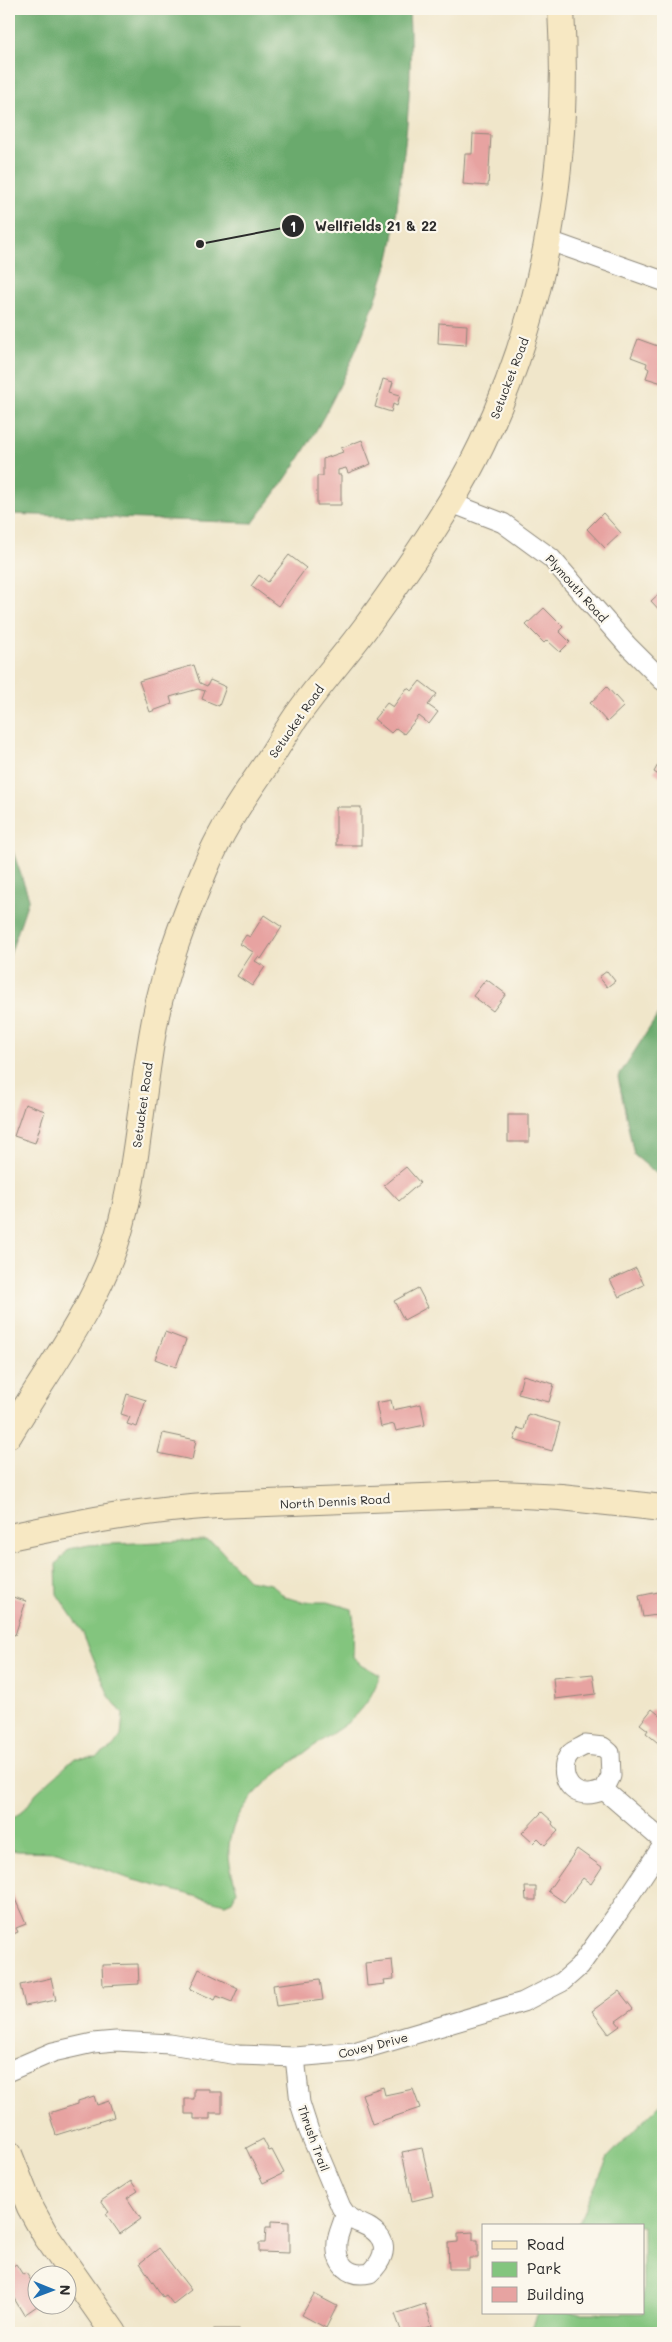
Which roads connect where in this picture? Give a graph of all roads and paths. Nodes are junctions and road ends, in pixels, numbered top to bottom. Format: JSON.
{"nodes":[{"id":1,"x":561,"y":9,"type":"edge"},
{"id":2,"x":548,"y":240,"type":"junction"},
{"id":3,"x":663,"y":281,"type":"edge"},
{"id":4,"x":449,"y":502,"type":"junction"},
{"id":5,"x":663,"y":681,"type":"edge"},
{"id":6,"x":9,"y":1435,"type":"edge"},
{"id":7,"x":663,"y":1508,"type":"edge"},
{"id":8,"x":9,"y":1537,"type":"edge"},
{"id":9,"x":604,"y":1790,"type":"dead end"},
{"id":10,"x":663,"y":1843,"type":"edge"},
{"id":11,"x":295,"y":2057,"type":"junction"},
{"id":12,"x":9,"y":2071,"type":"edge"},
{"id":13,"x":9,"y":2154,"type":"edge"},
{"id":14,"x":345,"y":2215,"type":"dead end"},
{"id":15,"x":114,"y":2333,"type":"edge"}],
"edges":[{"from":1,"to":2,"type":"main road","name":"Setucket Road"},
{"from":2,"to":3,"type":"street"},
{"from":2,"to":4,"type":"main road","name":"Setucket Road"},
{"from":4,"to":5,"type":"street","name":"Plymouth Road"},
{"from":4,"to":6,"type":"main road","name":"Setucket Road"},
{"from":7,"to":8,"type":"main road","name":"North Dennis Road"},
{"from":9,"to":10,"type":"street"},
{"from":10,"to":11,"type":"street","name":"Covey Drive"},
{"from":11,"to":12,"type":"street","name":"Covey Drive"},
{"from":11,"to":14,"type":"street","name":"Thrush Trail"},
{"from":13,"to":15,"type":"main road"}]}
